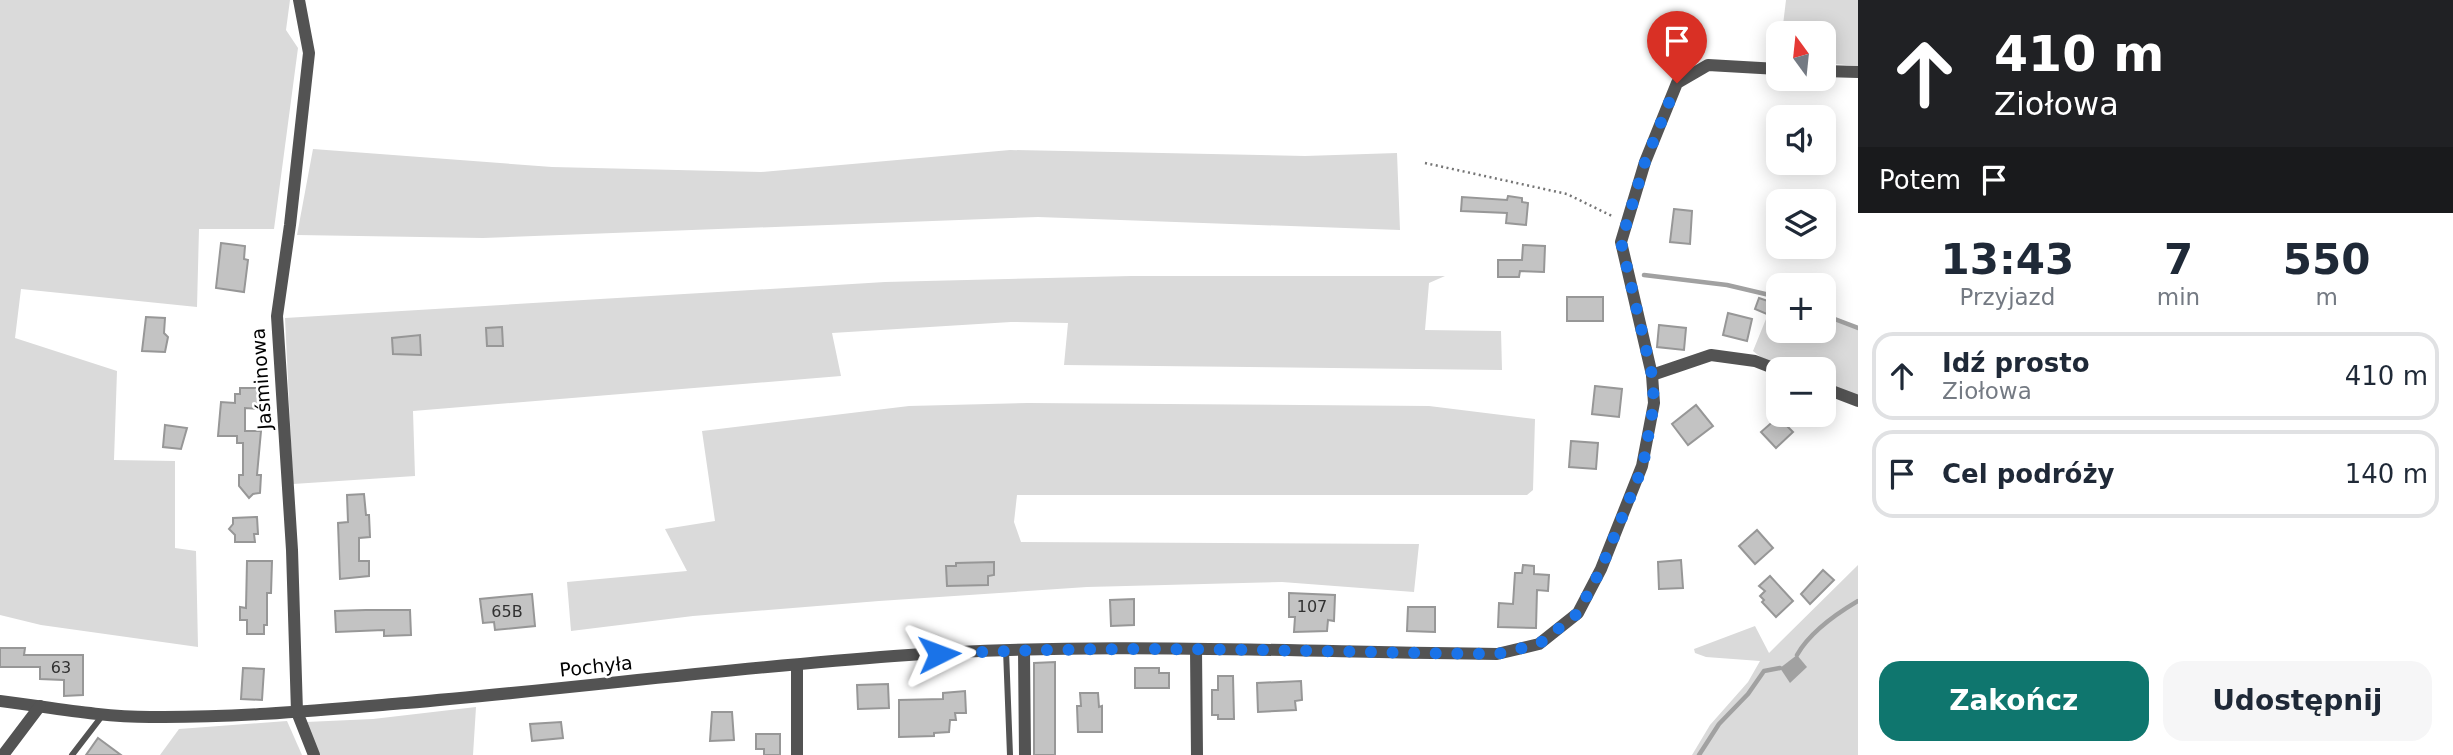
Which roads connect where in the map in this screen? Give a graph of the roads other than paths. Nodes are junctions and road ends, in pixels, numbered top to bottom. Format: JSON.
{"nodes":[{"id":1,"x":299,"y":0,"type":"edge"},
{"id":2,"x":1766,"y":68,"type":"edge"},
{"id":3,"x":1836,"y":71,"type":"edge"},
{"id":4,"x":1858,"y":72,"type":"edge"},
{"id":5,"x":1766,"y":365,"type":"edge"},
{"id":6,"x":1652,"y":375,"type":"junction"},
{"id":7,"x":1836,"y":393,"type":"edge"},
{"id":8,"x":1858,"y":401,"type":"edge"},
{"id":9,"x":1196,"y":649,"type":"junction"},
{"id":10,"x":1006,"y":650,"type":"junction"},
{"id":11,"x":1024,"y":650,"type":"junction"},
{"id":12,"x":797,"y":666,"type":"junction"},
{"id":13,"x":0,"y":701,"type":"edge"},
{"id":14,"x":40,"y":706,"type":"junction"},
{"id":15,"x":297,"y":712,"type":"junction"},
{"id":16,"x":103,"y":715,"type":"junction"},
{"id":17,"x":3,"y":755,"type":"edge"},
{"id":18,"x":72,"y":755,"type":"edge"},
{"id":19,"x":314,"y":755,"type":"edge"},
{"id":20,"x":797,"y":755,"type":"edge"},
{"id":21,"x":1010,"y":755,"type":"edge"},
{"id":22,"x":1025,"y":755,"type":"edge"},
{"id":23,"x":1197,"y":755,"type":"edge"}],
"edges":[{"from":1,"to":15,"type":"street","name":"Jaśminowa"},
{"from":2,"to":6,"type":"street","name":"Pochyła"},
{"from":3,"to":4,"type":"street"},
{"from":5,"to":6,"type":"street"},
{"from":6,"to":9,"type":"street","name":"Pochyła"},
{"from":7,"to":8,"type":"street"},
{"from":9,"to":11,"type":"street","name":"Pochyła"},
{"from":9,"to":23,"type":"street"},
{"from":10,"to":11,"type":"street","name":"Pochyła"},
{"from":10,"to":12,"type":"street","name":"Pochyła"},
{"from":10,"to":21,"type":"lane"},
{"from":11,"to":22,"type":"street"},
{"from":12,"to":15,"type":"street","name":"Pochyła"},
{"from":12,"to":20,"type":"street"},
{"from":13,"to":14,"type":"street","name":"Pochyła"},
{"from":14,"to":16,"type":"street","name":"Pochyła"},
{"from":14,"to":17,"type":"street"},
{"from":15,"to":16,"type":"street","name":"Pochyła"},
{"from":15,"to":19,"type":"street","name":"Jaśminowa"},
{"from":16,"to":18,"type":"lane"}]}
